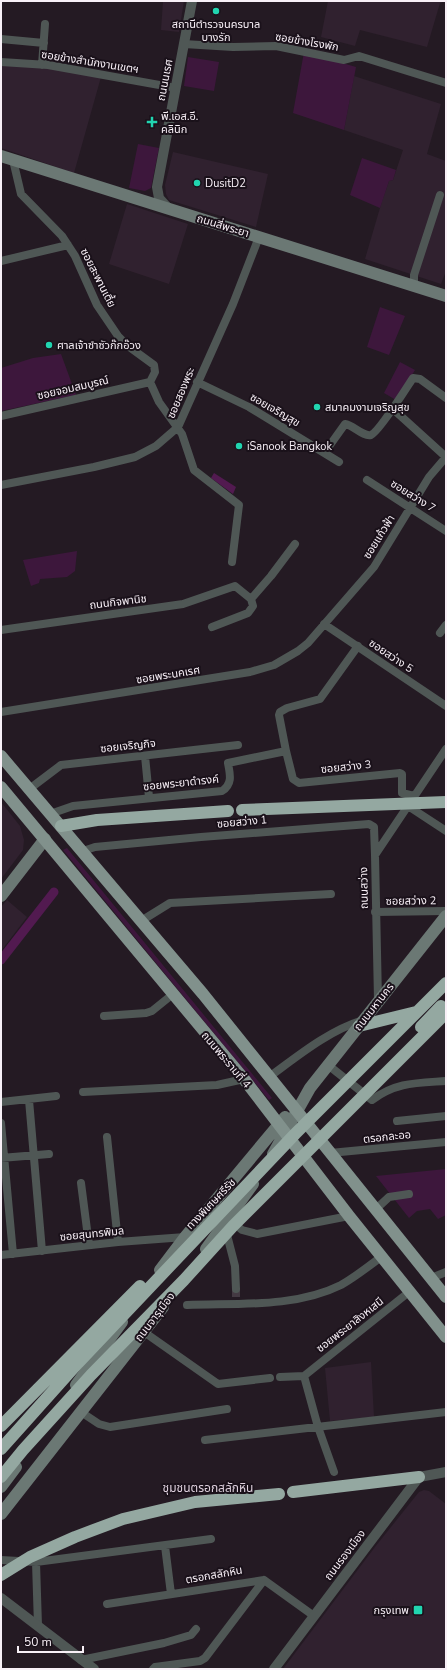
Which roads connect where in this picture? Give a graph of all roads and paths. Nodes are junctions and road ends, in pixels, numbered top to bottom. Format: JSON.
{"nodes":[{"id":1,"x":192,"y":1,"type":"edge"},
{"id":2,"x":45,"y":24,"type":"dead end"},
{"id":3,"x":1,"y":39,"type":"edge"},
{"id":4,"x":44,"y":43,"type":"junction"},
{"id":5,"x":184,"y":44,"type":"junction"},
{"id":6,"x":1,"y":62,"type":"edge"},
{"id":7,"x":42,"y":65,"type":"junction"},
{"id":8,"x":446,"y":83,"type":"edge"},
{"id":9,"x":176,"y":88,"type":"junction"},
{"id":10,"x":1,"y":156,"type":"edge"},
{"id":11,"x":13,"y":160,"type":"junction"},
{"id":12,"x":157,"y":186,"type":"junction"},
{"id":13,"x":440,"y":195,"type":"dead end"},
{"id":14,"x":141,"y":201,"type":"junction"},
{"id":15,"x":169,"y":209,"type":"junction"},
{"id":16,"x":259,"y":237,"type":"junction"},
{"id":17,"x":68,"y":245,"type":"junction"},
{"id":18,"x":1,"y":261,"type":"edge"},
{"id":19,"x":414,"y":286,"type":"junction"},
{"id":20,"x":446,"y":296,"type":"edge"},
{"id":21,"x":150,"y":382,"type":"junction"},
{"id":22,"x":197,"y":382,"type":"junction"},
{"id":23,"x":446,"y":398,"type":"edge"},
{"id":24,"x":393,"y":409,"type":"junction"},
{"id":25,"x":1,"y":416,"type":"edge"},
{"id":26,"x":178,"y":427,"type":"junction"},
{"id":27,"x":325,"y":452,"type":"junction"},
{"id":28,"x":339,"y":462,"type":"dead end"},
{"id":29,"x":367,"y":480,"type":"dead end"},
{"id":30,"x":1,"y":485,"type":"edge"},
{"id":31,"x":410,"y":507,"type":"junction"},
{"id":32,"x":446,"y":531,"type":"edge"},
{"id":33,"x":295,"y":544,"type":"dead end"},
{"id":34,"x":232,"y":562,"type":"dead end"},
{"id":35,"x":251,"y":599,"type":"junction"},
{"id":36,"x":324,"y":624,"type":"junction"},
{"id":37,"x":446,"y":625,"type":"edge"},
{"id":38,"x":212,"y":627,"type":"dead end"},
{"id":39,"x":1,"y":630,"type":"edge"},
{"id":40,"x":440,"y":633,"type":"dead end"},
{"id":41,"x":358,"y":646,"type":"junction"},
{"id":42,"x":446,"y":706,"type":"edge"},
{"id":43,"x":1,"y":712,"type":"edge"},
{"id":44,"x":238,"y":745,"type":"dead end"},
{"id":45,"x":446,"y":749,"type":"edge"},
{"id":46,"x":286,"y":751,"type":"junction"},
{"id":47,"x":1,"y":756,"type":"edge"},
{"id":48,"x":145,"y":756,"type":"junction"},
{"id":49,"x":1,"y":787,"type":"edge"},
{"id":50,"x":28,"y":790,"type":"junction"},
{"id":51,"x":414,"y":796,"type":"junction"},
{"id":52,"x":149,"y":797,"type":"junction"},
{"id":53,"x":446,"y":802,"type":"edge"},
{"id":54,"x":408,"y":806,"type":"junction"},
{"id":55,"x":242,"y":810,"type":"dead end"},
{"id":56,"x":228,"y":811,"type":"dead end"},
{"id":57,"x":50,"y":814,"type":"junction"},
{"id":58,"x":61,"y":826,"type":"junction"},
{"id":59,"x":446,"y":831,"type":"edge"},
{"id":60,"x":45,"y":839,"type":"junction"},
{"id":61,"x":83,"y":851,"type":"junction"},
{"id":62,"x":375,"y":855,"type":"junction"},
{"id":63,"x":330,"y":894,"type":"dead end"},
{"id":64,"x":1,"y":896,"type":"edge"},
{"id":65,"x":446,"y":911,"type":"edge"},
{"id":66,"x":376,"y":912,"type":"junction"},
{"id":67,"x":446,"y":916,"type":"edge"},
{"id":68,"x":141,"y":921,"type":"junction"},
{"id":69,"x":446,"y":983,"type":"edge"},
{"id":70,"x":173,"y":994,"type":"junction"},
{"id":71,"x":378,"y":1000,"type":"junction"},
{"id":72,"x":444,"y":1008,"type":"edge"},
{"id":73,"x":104,"y":1016,"type":"dead end"},
{"id":74,"x":361,"y":1023,"type":"junction"},
{"id":75,"x":328,"y":1065,"type":"junction"},
{"id":76,"x":269,"y":1077,"type":"junction"},
{"id":77,"x":244,"y":1079,"type":"junction"},
{"id":78,"x":446,"y":1081,"type":"edge"},
{"id":79,"x":359,"y":1090,"type":"junction"},
{"id":80,"x":84,"y":1092,"type":"dead end"},
{"id":81,"x":56,"y":1096,"type":"dead end"},
{"id":82,"x":29,"y":1100,"type":"junction"},
{"id":83,"x":1,"y":1102,"type":"edge"},
{"id":84,"x":295,"y":1109,"type":"junction"},
{"id":85,"x":446,"y":1116,"type":"edge"},
{"id":86,"x":397,"y":1121,"type":"dead end"},
{"id":87,"x":1,"y":1123,"type":"edge"},
{"id":88,"x":282,"y":1129,"type":"junction"},
{"id":89,"x":315,"y":1134,"type":"junction"},
{"id":90,"x":107,"y":1137,"type":"dead end"},
{"id":91,"x":446,"y":1142,"type":"edge"},
{"id":92,"x":330,"y":1153,"type":"junction"},
{"id":93,"x":49,"y":1154,"type":"dead end"},
{"id":94,"x":34,"y":1155,"type":"junction"},
{"id":95,"x":3,"y":1158,"type":"edge"},
{"id":96,"x":81,"y":1183,"type":"dead end"},
{"id":97,"x":409,"y":1194,"type":"dead end"},
{"id":98,"x":376,"y":1209,"type":"junction"},
{"id":99,"x":349,"y":1216,"type":"junction"},
{"id":100,"x":226,"y":1222,"type":"junction"},
{"id":101,"x":185,"y":1237,"type":"junction"},
{"id":102,"x":118,"y":1242,"type":"junction"},
{"id":103,"x":89,"y":1245,"type":"junction"},
{"id":104,"x":42,"y":1251,"type":"junction"},
{"id":105,"x":14,"y":1254,"type":"junction"},
{"id":106,"x":1,"y":1255,"type":"edge"},
{"id":107,"x":381,"y":1257,"type":"junction"},
{"id":108,"x":169,"y":1258,"type":"junction"},
{"id":109,"x":446,"y":1272,"type":"edge"},
{"id":110,"x":431,"y":1278,"type":"junction"},
{"id":111,"x":236,"y":1289,"type":"tunnel mouth"},
{"id":112,"x":410,"y":1292,"type":"junction"},
{"id":113,"x":446,"y":1297,"type":"edge"},
{"id":114,"x":187,"y":1305,"type":"dead end"},
{"id":115,"x":144,"y":1332,"type":"junction"},
{"id":116,"x":446,"y":1337,"type":"edge"},
{"id":117,"x":304,"y":1376,"type":"junction"},
{"id":118,"x":280,"y":1377,"type":"dead end"},
{"id":119,"x":270,"y":1378,"type":"dead end"},
{"id":120,"x":227,"y":1409,"type":"dead end"},
{"id":121,"x":81,"y":1412,"type":"junction"},
{"id":122,"x":446,"y":1412,"type":"edge"},
{"id":123,"x":1,"y":1426,"type":"edge"},
{"id":124,"x":318,"y":1427,"type":"junction"},
{"id":125,"x":205,"y":1440,"type":"dead end"},
{"id":126,"x":1,"y":1449,"type":"edge"},
{"id":127,"x":334,"y":1472,"type":"dead end"},
{"id":128,"x":446,"y":1472,"type":"edge"},
{"id":129,"x":1,"y":1477,"type":"edge"},
{"id":130,"x":420,"y":1477,"type":"junction"},
{"id":131,"x":1,"y":1487,"type":"edge"},
{"id":132,"x":293,"y":1492,"type":"dead end"},
{"id":133,"x":279,"y":1494,"type":"dead end"},
{"id":134,"x":1,"y":1514,"type":"edge"},
{"id":135,"x":211,"y":1539,"type":"dead end"},
{"id":136,"x":165,"y":1546,"type":"junction"},
{"id":137,"x":1,"y":1560,"type":"edge"},
{"id":138,"x":36,"y":1562,"type":"junction"},
{"id":139,"x":1,"y":1575,"type":"edge"},
{"id":140,"x":264,"y":1580,"type":"junction"},
{"id":141,"x":171,"y":1594,"type":"junction"},
{"id":142,"x":1,"y":1598,"type":"edge"},
{"id":143,"x":107,"y":1604,"type":"dead end"},
{"id":144,"x":314,"y":1616,"type":"junction"},
{"id":145,"x":38,"y":1626,"type":"junction"},
{"id":146,"x":196,"y":1629,"type":"dead end"},
{"id":147,"x":81,"y":1660,"type":"junction"},
{"id":148,"x":192,"y":1666,"type":"edge"},
{"id":149,"x":94,"y":1669,"type":"edge"},
{"id":150,"x":153,"y":1669,"type":"edge"},
{"id":151,"x":274,"y":1669,"type":"edge"}],
"edges":[{"from":1,"to":5,"type":"street","name":"ถนนนเรศ"},
{"from":2,"to":4,"type":"street"},
{"from":3,"to":4,"type":"street"},
{"from":4,"to":7,"type":"street"},
{"from":5,"to":8,"type":"street","name":"ซอยข้างโรงพัก"},
{"from":5,"to":9,"type":"street","name":"ถนนนเรศ"},
{"from":6,"to":7,"type":"street","name":"ซอยข้างสำนักงานเขตฯ"},
{"from":7,"to":9,"type":"street","name":"ซอยข้างสำนักงานเขตฯ"},
{"from":9,"to":12,"type":"street","name":"ถนนนเรศ"},
{"from":10,"to":11,"type":"main road","name":"ถนนสี่พระยา"},
{"from":11,"to":14,"type":"main road","name":"ถนนสี่พระยา"},
{"from":11,"to":17,"type":"street","name":"ซอยสะพานเตี้ย"},
{"from":12,"to":14,"type":"street"},
{"from":12,"to":15,"type":"street"},
{"from":13,"to":19,"type":"street"},
{"from":14,"to":15,"type":"main road","name":"ถนนสี่พระยา"},
{"from":15,"to":16,"type":"main road","name":"ถนนสี่พระยา"},
{"from":16,"to":19,"type":"main road","name":"ถนนสี่พระยา"},
{"from":16,"to":22,"type":"street","name":"ซอยสองพระ"},
{"from":17,"to":18,"type":"street"},
{"from":17,"to":21,"type":"street","name":"ซอยสะพานเตี้ย"},
{"from":19,"to":20,"type":"main road","name":"ถนนสี่พระยา"},
{"from":21,"to":25,"type":"street","name":"ซอยจอมสมบูรณ์"},
{"from":21,"to":26,"type":"street"},
{"from":22,"to":26,"type":"street","name":"ซอยสองพระ"},
{"from":22,"to":27,"type":"street","name":"ซอยเจริญสุข"},
{"from":23,"to":24,"type":"street"},
{"from":24,"to":27,"type":"street"},
{"from":24,"to":31,"type":"street","name":"ซอยแก้วฟ้า"},
{"from":26,"to":30,"type":"street","name":"ซอยสองพระ"},
{"from":26,"to":34,"type":"street"},
{"from":27,"to":28,"type":"street","name":"ซอยเจริญสุข"},
{"from":29,"to":31,"type":"street","name":"ซอยสว่าง 7"},
{"from":31,"to":32,"type":"street","name":"ซอยสว่าง 7"},
{"from":31,"to":36,"type":"street","name":"ซอยแก้วฟ้า"},
{"from":33,"to":35,"type":"street"},
{"from":35,"to":38,"type":"street"},
{"from":35,"to":39,"type":"street","name":"ถนนกิจพานิช"},
{"from":36,"to":41,"type":"street","name":"ซอยสว่าง 5"},
{"from":36,"to":43,"type":"street","name":"ซอยพระนคเรศ"},
{"from":37,"to":40,"type":"street"},
{"from":41,"to":42,"type":"street","name":"ซอยสว่าง 5"},
{"from":41,"to":46,"type":"street"},
{"from":44,"to":48,"type":"street","name":"ซอยเจริญกิจ"},
{"from":45,"to":51,"type":"street","name":"ถนนสว่าง"},
{"from":46,"to":51,"type":"street","name":"ซอยสว่าง 3"},
{"from":46,"to":52,"type":"street","name":"ซอยพระยาดำรงค์"},
{"from":47,"to":50,"type":"main road","name":"ถนนพระรามที่ 4"},
{"from":48,"to":50,"type":"street","name":"ซอยเจริญกิจ"},
{"from":48,"to":52,"type":"street"},
{"from":49,"to":60,"type":"main road","name":"ถนนพระรามที่ 4"},
{"from":50,"to":57,"type":"main road","name":"ถนนพระรามที่ 4"},
{"from":51,"to":54,"type":"street","name":"ถนนสว่าง"},
{"from":52,"to":57,"type":"street","name":"ซอยพระยาดำรงค์"},
{"from":53,"to":55,"type":"highway"},
{"from":54,"to":59,"type":"street"},
{"from":54,"to":62,"type":"street","name":"ถนนสว่าง"},
{"from":56,"to":58,"type":"highway"},
{"from":57,"to":58,"type":"main road","name":"ถนนพระรามที่ 4"},
{"from":58,"to":60,"type":"main road"},
{"from":58,"to":61,"type":"main road","name":"ถนนพระรามที่ 4"},
{"from":60,"to":64,"type":"main road"},
{"from":60,"to":70,"type":"main road","name":"ถนนพระรามที่ 4"},
{"from":61,"to":62,"type":"street","name":"ซอยสว่าง 1"},
{"from":61,"to":68,"type":"main road","name":"ถนนพระรามที่ 4"},
{"from":62,"to":66,"type":"street","name":"ถนนสว่าง"},
{"from":63,"to":68,"type":"street"},
{"from":65,"to":66,"type":"street","name":"ซอยสว่าง 2"},
{"from":66,"to":71,"type":"street","name":"ถนนสว่าง"},
{"from":67,"to":71,"type":"main road","name":"ถนนมหานคร"},
{"from":68,"to":76,"type":"main road","name":"ถนนพระรามที่ 4"},
{"from":69,"to":126,"type":"highway","name":"ทางพิเศษศรีรัช"},
{"from":70,"to":73,"type":"street"},
{"from":70,"to":77,"type":"main road","name":"ถนนพระรามที่ 4"},
{"from":71,"to":74,"type":"main road","name":"ถนนมหานคร"},
{"from":72,"to":74,"type":"highway"},
{"from":72,"to":79,"type":"highway"},
{"from":72,"to":129,"type":"highway"},
{"from":74,"to":75,"type":"main road","name":"ถนนมหานคร"},
{"from":74,"to":76,"type":"street"},
{"from":75,"to":79,"type":"street"},
{"from":75,"to":84,"type":"main road","name":"ถนนมหานคร"},
{"from":76,"to":84,"type":"main road","name":"ถนนพระรามที่ 4"},
{"from":77,"to":80,"type":"street"},
{"from":77,"to":88,"type":"main road","name":"ถนนพระรามที่ 4"},
{"from":78,"to":79,"type":"street"},
{"from":79,"to":89,"type":"highway"},
{"from":81,"to":82,"type":"street"},
{"from":82,"to":83,"type":"street"},
{"from":82,"to":94,"type":"street"},
{"from":84,"to":88,"type":"main road","name":"ถนนจารุเมือง"},
{"from":84,"to":89,"type":"main road","name":"ถนนพระรามที่ 4"},
{"from":85,"to":86,"type":"street","name":"ตรอกละออ"},
{"from":87,"to":95,"type":"street"},
{"from":88,"to":99,"type":"main road","name":"ถนนพระรามที่ 4"},
{"from":88,"to":100,"type":"main road","name":"ถนนจารุเมือง"},
{"from":88,"to":101,"type":"main road","name":"ถนนจารุเมือง"},
{"from":89,"to":92,"type":"main road","name":"ถนนพระรามที่ 4"},
{"from":90,"to":102,"type":"street"},
{"from":91,"to":92,"type":"street","name":"ตรอกละออ"},
{"from":92,"to":98,"type":"main road","name":"ถนนพระรามที่ 4"},
{"from":93,"to":94,"type":"street"},
{"from":94,"to":95,"type":"street"},
{"from":94,"to":104,"type":"street"},
{"from":95,"to":105,"type":"street"},
{"from":96,"to":103,"type":"street"},
{"from":97,"to":98,"type":"street"},
{"from":98,"to":110,"type":"main road","name":"ถนนพระรามที่ 4"},
{"from":99,"to":100,"type":"street"},
{"from":99,"to":107,"type":"main road","name":"ถนนพระรามที่ 4"},
{"from":100,"to":111,"type":"street"},
{"from":100,"to":115,"type":"main road","name":"ถนนจารุเมือง"},
{"from":101,"to":102,"type":"street","name":"ซอยสุนทรพิมล"},
{"from":101,"to":108,"type":"main road","name":"ถนนจารุเมือง"},
{"from":102,"to":103,"type":"street","name":"ซอยสุนทรพิมล"},
{"from":103,"to":104,"type":"street","name":"ซอยสุนทรพิมล"},
{"from":104,"to":105,"type":"street","name":"ซอยสุนทรพิมล"},
{"from":105,"to":106,"type":"street","name":"ซอยสุนทรพิมล"},
{"from":107,"to":112,"type":"main road","name":"ถนนพระรามที่ 4"},
{"from":107,"to":114,"type":"street"},
{"from":108,"to":123,"type":"highway"},
{"from":108,"to":131,"type":"main road","name":"ถนนจารุเมือง"},
{"from":109,"to":110,"type":"street"},
{"from":110,"to":113,"type":"main road","name":"ถนนพระรามที่ 4"},
{"from":112,"to":116,"type":"main road","name":"ถนนพระรามที่ 4"},
{"from":112,"to":117,"type":"street","name":"ซอยพระยาสิงหเสนี"},
{"from":115,"to":119,"type":"street"},
{"from":115,"to":121,"type":"main road","name":"ถนนจารุเมือง"},
{"from":117,"to":118,"type":"street"},
{"from":117,"to":124,"type":"street"},
{"from":120,"to":121,"type":"street"},
{"from":121,"to":134,"type":"main road","name":"ถนนจารุเมือง"},
{"from":122,"to":124,"type":"street"},
{"from":124,"to":125,"type":"street"},
{"from":124,"to":127,"type":"street"},
{"from":128,"to":130,"type":"street"},
{"from":130,"to":132,"type":"highway"},
{"from":130,"to":144,"type":"street","name":"ถนนรองเมือง"},
{"from":133,"to":139,"type":"highway"},
{"from":135,"to":136,"type":"street"},
{"from":136,"to":138,"type":"street"},
{"from":136,"to":141,"type":"street"},
{"from":137,"to":138,"type":"street"},
{"from":138,"to":145,"type":"street"},
{"from":140,"to":141,"type":"street","name":"ตรอกสลักหิน"},
{"from":140,"to":144,"type":"street"},
{"from":140,"to":148,"type":"street"},
{"from":141,"to":143,"type":"street","name":"ตรอกสลักหิน"},
{"from":142,"to":145,"type":"street"},
{"from":144,"to":151,"type":"street","name":"ถนนรองเมือง"},
{"from":145,"to":147,"type":"street"},
{"from":146,"to":147,"type":"street"},
{"from":147,"to":149,"type":"street"},
{"from":148,"to":150,"type":"street"}]}
